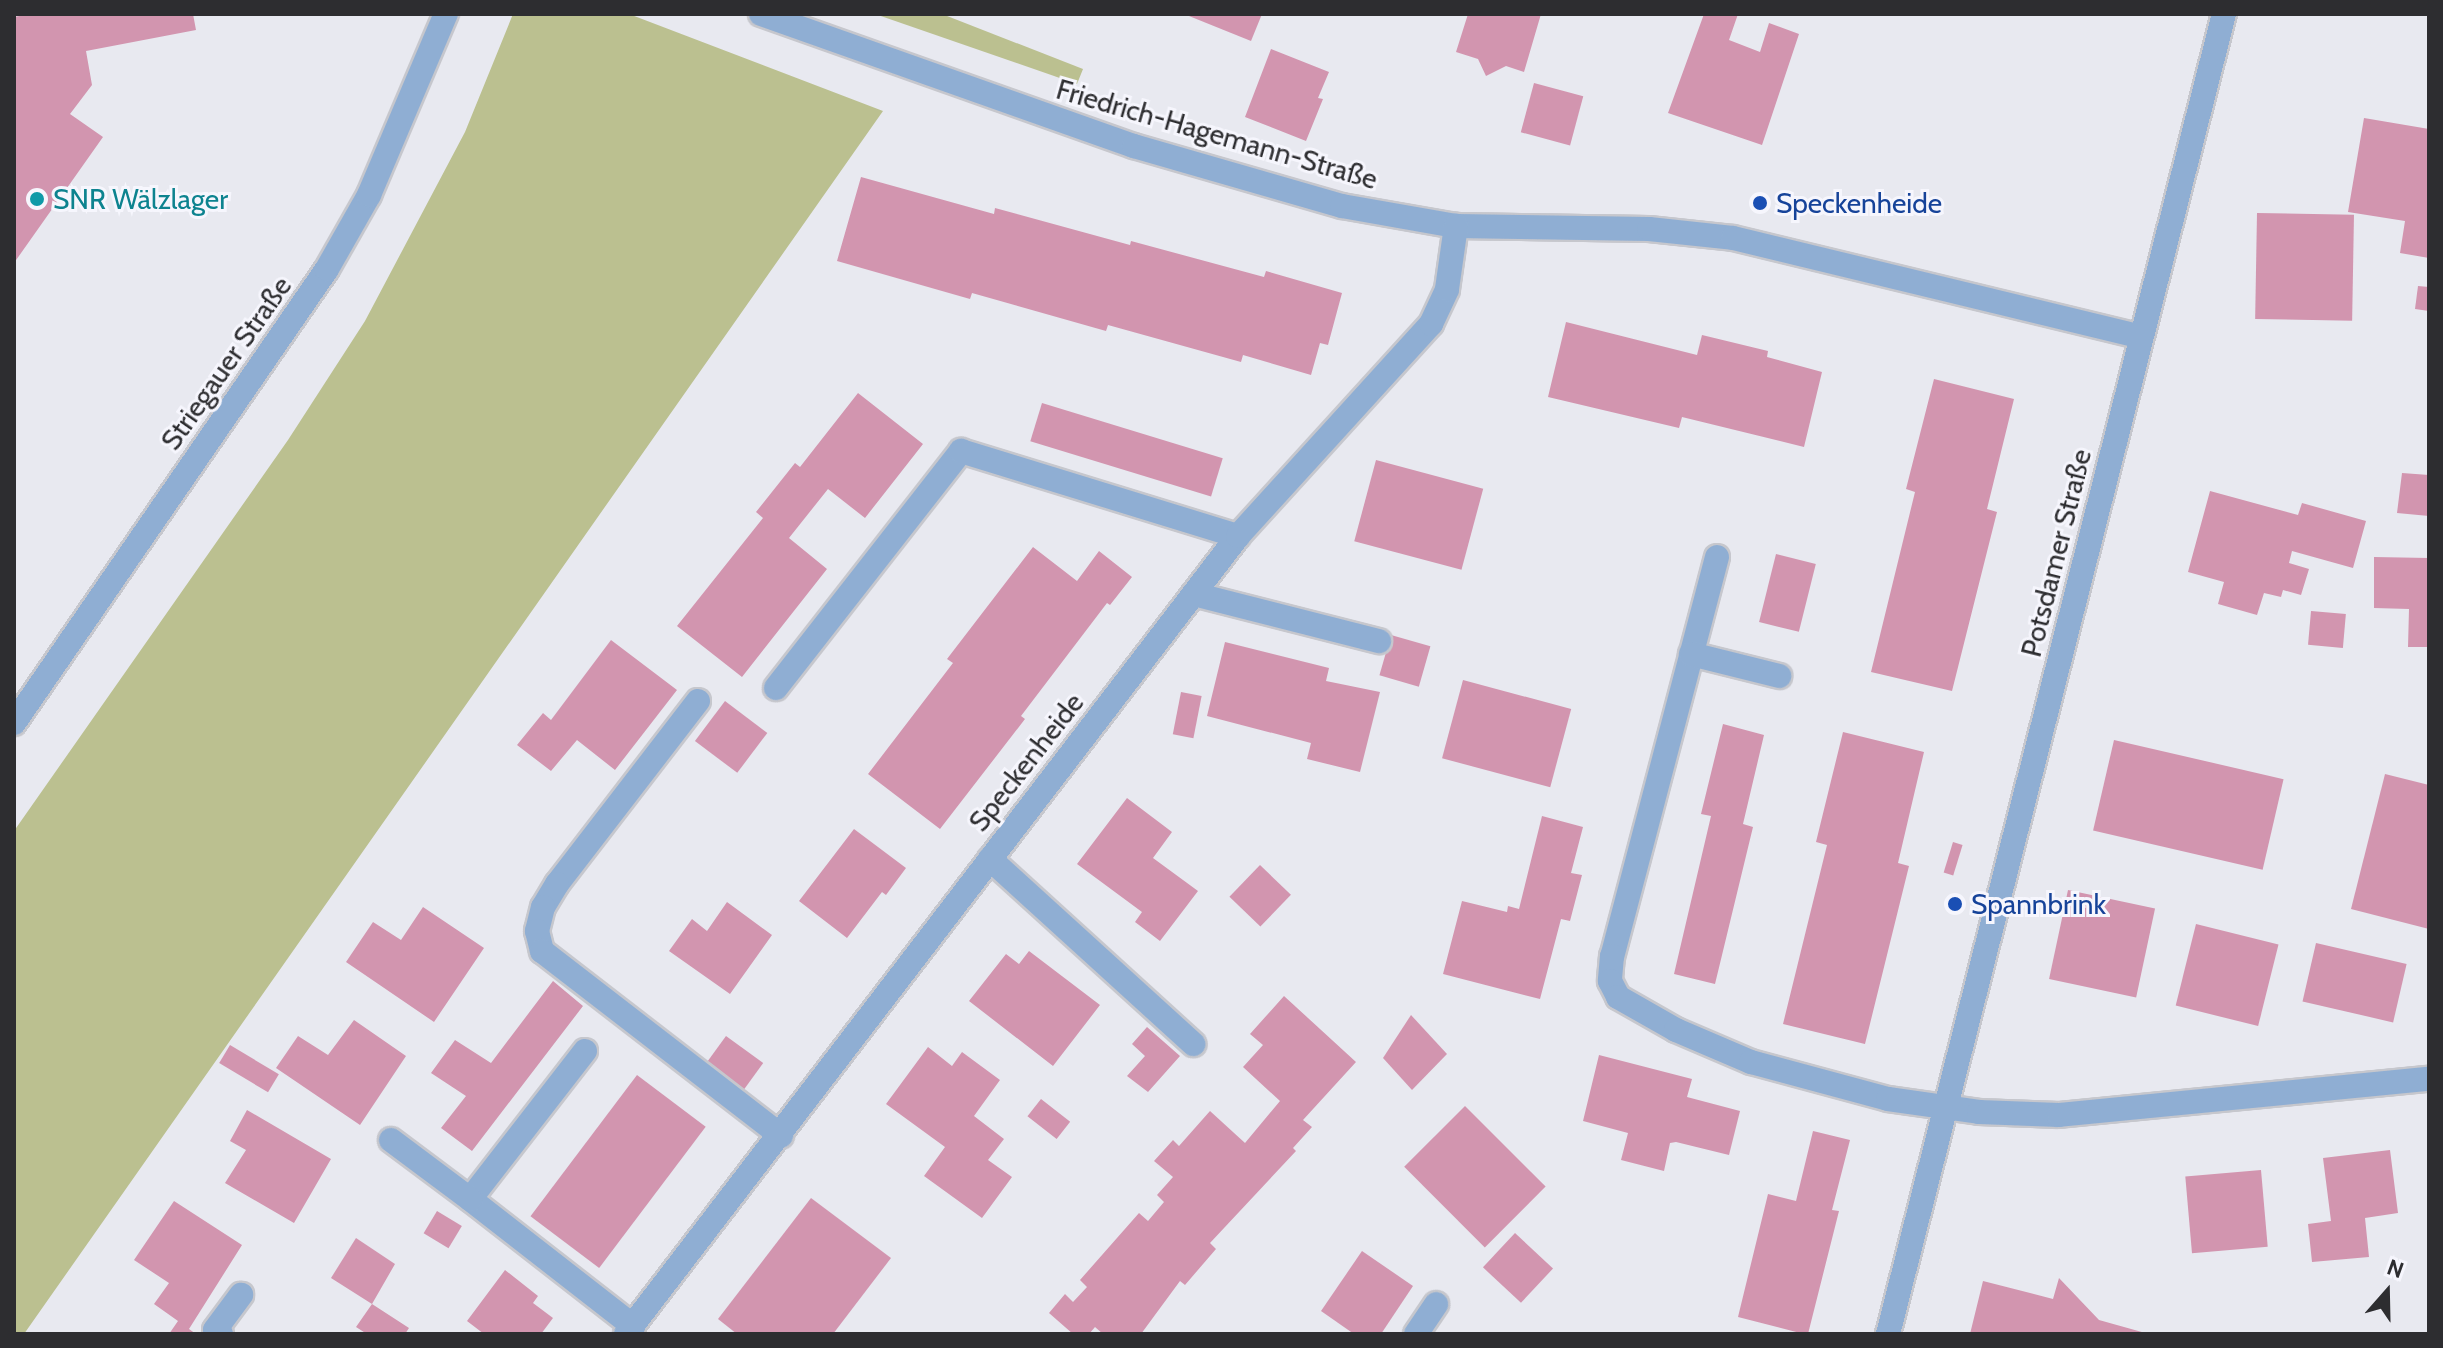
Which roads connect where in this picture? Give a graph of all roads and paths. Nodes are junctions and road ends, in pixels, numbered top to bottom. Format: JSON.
{"nodes":[{"id":1,"x":446,"y":14,"type":"edge"},
{"id":2,"x":761,"y":14,"type":"edge"},
{"id":3,"x":2224,"y":14,"type":"edge"},
{"id":4,"x":1456,"y":226,"type":"junction"},
{"id":5,"x":2141,"y":337,"type":"junction"},
{"id":6,"x":1238,"y":536,"type":"junction"},
{"id":7,"x":1717,"y":557,"type":"dead end"},
{"id":8,"x":1194,"y":594,"type":"junction"},
{"id":9,"x":1379,"y":641,"type":"dead end"},
{"id":10,"x":1691,"y":654,"type":"junction"},
{"id":11,"x":1779,"y":676,"type":"dead end"},
{"id":12,"x":776,"y":688,"type":"dead end"},
{"id":13,"x":698,"y":701,"type":"dead end"},
{"id":14,"x":14,"y":723,"type":"edge"},
{"id":15,"x":990,"y":859,"type":"junction"},
{"id":16,"x":1193,"y":1044,"type":"dead end"},
{"id":17,"x":585,"y":1051,"type":"dead end"},
{"id":18,"x":2429,"y":1079,"type":"edge"},
{"id":19,"x":1947,"y":1107,"type":"junction"},
{"id":20,"x":781,"y":1136,"type":"junction"},
{"id":21,"x":391,"y":1140,"type":"dead end"},
{"id":22,"x":470,"y":1199,"type":"junction"},
{"id":23,"x":241,"y":1295,"type":"dead end"},
{"id":24,"x":1436,"y":1304,"type":"dead end"},
{"id":25,"x":629,"y":1330,"type":"edge"},
{"id":26,"x":221,"y":1334,"type":"edge"},
{"id":27,"x":1416,"y":1334,"type":"edge"},
{"id":28,"x":1888,"y":1334,"type":"edge"}],
"edges":[{"from":1,"to":14,"type":"street","name":"Striegauer Straße"},
{"from":2,"to":4,"type":"street","name":"Friedrich-Hagemann-Straße"},
{"from":3,"to":5,"type":"street","name":"Potsdamer Straße"},
{"from":4,"to":5,"type":"street","name":"Friedrich-Hagemann-Straße"},
{"from":4,"to":6,"type":"street","name":"Speckenheide"},
{"from":5,"to":19,"type":"street","name":"Potsdamer Straße"},
{"from":6,"to":8,"type":"street","name":"Speckenheide"},
{"from":6,"to":12,"type":"street"},
{"from":7,"to":10,"type":"street"},
{"from":8,"to":9,"type":"street"},
{"from":8,"to":15,"type":"street","name":"Speckenheide"},
{"from":10,"to":11,"type":"street"},
{"from":10,"to":19,"type":"street"},
{"from":13,"to":20,"type":"street"},
{"from":15,"to":16,"type":"street"},
{"from":15,"to":20,"type":"street","name":"Speckenheide"},
{"from":17,"to":22,"type":"street"},
{"from":18,"to":19,"type":"street"},
{"from":19,"to":28,"type":"street","name":"Potsdamer Straße"},
{"from":20,"to":25,"type":"street","name":"Speckenheide"},
{"from":21,"to":22,"type":"street"},
{"from":22,"to":25,"type":"street"},
{"from":23,"to":26,"type":"street"},
{"from":24,"to":27,"type":"street"}]}
